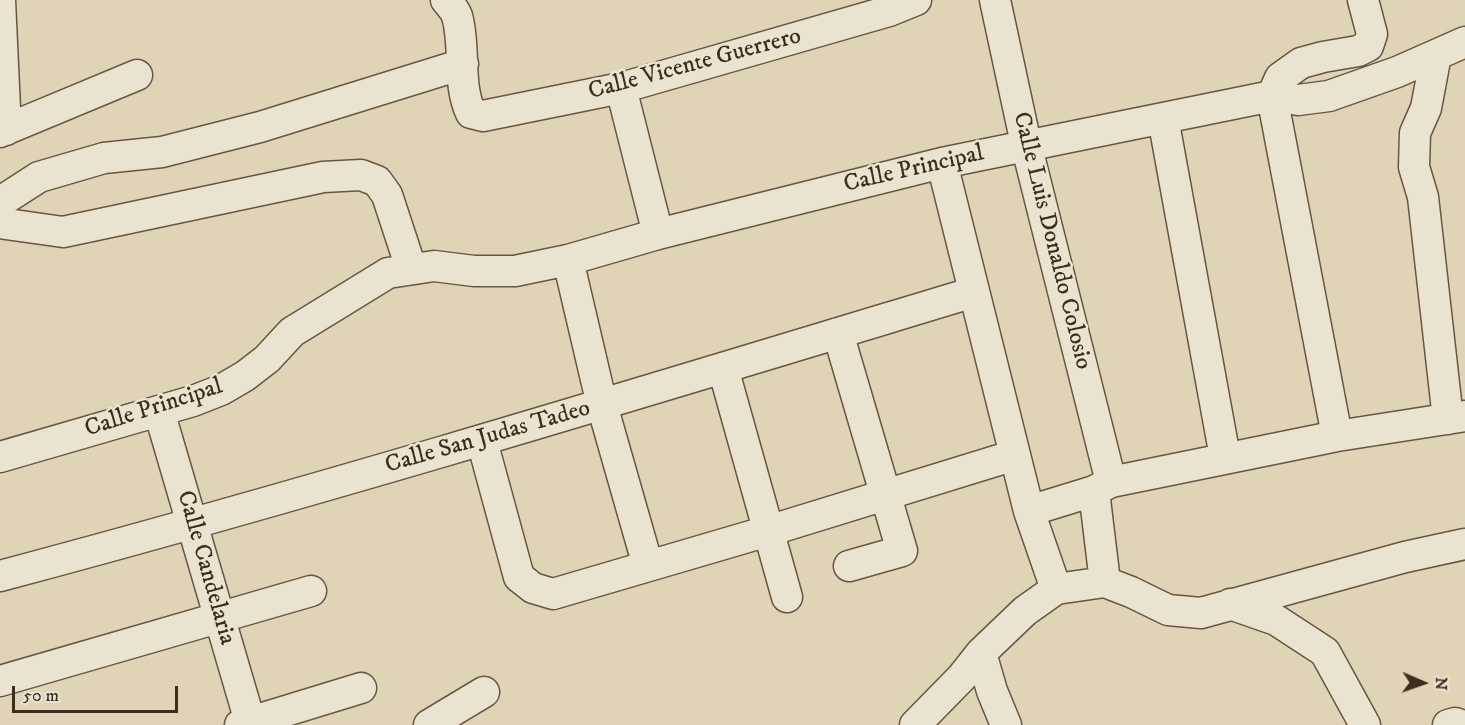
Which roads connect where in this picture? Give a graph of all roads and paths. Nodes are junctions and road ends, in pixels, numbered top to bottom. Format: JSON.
{"nodes":[{"id":1,"x":0,"y":0,"type":"edge"},
{"id":2,"x":446,"y":0,"type":"edge"},
{"id":3,"x":916,"y":0,"type":"edge"},
{"id":4,"x":995,"y":0,"type":"edge"},
{"id":5,"x":1363,"y":0,"type":"edge"},
{"id":6,"x":1465,"y":42,"type":"edge"},
{"id":7,"x":1437,"y":55,"type":"junction"},
{"id":8,"x":464,"y":64,"type":"junction"},
{"id":9,"x":136,"y":75,"type":"dead end"},
{"id":10,"x":621,"y":88,"type":"junction"},
{"id":11,"x":1272,"y":96,"type":"junction"},
{"id":12,"x":1163,"y":118,"type":"junction"},
{"id":13,"x":3,"y":131,"type":"edge"},
{"id":14,"x":1026,"y":144,"type":"junction"},
{"id":15,"x":942,"y":163,"type":"junction"},
{"id":16,"x":0,"y":202,"type":"edge"},
{"id":17,"x":0,"y":223,"type":"edge"},
{"id":18,"x":658,"y":234,"type":"junction"},
{"id":19,"x":568,"y":260,"type":"junction"},
{"id":20,"x":411,"y":268,"type":"junction"},
{"id":21,"x":974,"y":292,"type":"junction"},
{"id":22,"x":838,"y":333,"type":"junction"},
{"id":23,"x":723,"y":368,"type":"junction"},
{"id":24,"x":602,"y":405,"type":"junction"},
{"id":25,"x":159,"y":411,"type":"junction"},
{"id":26,"x":1457,"y":418,"type":"edge"},
{"id":27,"x":1337,"y":436,"type":"junction"},
{"id":28,"x":482,"y":441,"type":"junction"},
{"id":29,"x":1015,"y":455,"type":"junction"},
{"id":30,"x":0,"y":457,"type":"edge"},
{"id":31,"x":1225,"y":457,"type":"junction"},
{"id":32,"x":1103,"y":486,"type":"junction"},
{"id":33,"x":885,"y":495,"type":"junction"},
{"id":34,"x":1029,"y":511,"type":"junction"},
{"id":35,"x":192,"y":525,"type":"junction"},
{"id":36,"x":768,"y":531,"type":"junction"},
{"id":37,"x":1465,"y":544,"type":"edge"},
{"id":38,"x":648,"y":566,"type":"junction"},
{"id":39,"x":849,"y":566,"type":"dead end"},
{"id":40,"x":0,"y":576,"type":"edge"},
{"id":41,"x":1105,"y":582,"type":"junction"},
{"id":42,"x":1056,"y":589,"type":"junction"},
{"id":43,"x":311,"y":591,"type":"dead end"},
{"id":44,"x":787,"y":597,"type":"dead end"},
{"id":45,"x":1230,"y":604,"type":"junction"},
{"id":46,"x":220,"y":618,"type":"junction"},
{"id":47,"x":981,"y":653,"type":"junction"},
{"id":48,"x":0,"y":681,"type":"edge"},
{"id":49,"x":361,"y":688,"type":"dead end"},
{"id":50,"x":484,"y":692,"type":"dead end"},
{"id":51,"x":247,"y":724,"type":"edge"},
{"id":52,"x":429,"y":725,"type":"edge"},
{"id":53,"x":915,"y":725,"type":"edge"},
{"id":54,"x":1006,"y":725,"type":"edge"},
{"id":55,"x":1365,"y":725,"type":"edge"}],
"edges":[{"from":1,"to":13,"type":"street"},
{"from":2,"to":8,"type":"street"},
{"from":3,"to":10,"type":"street","name":"Calle Vicente Guerrero"},
{"from":4,"to":14,"type":"street","name":"Calle Luis Donaldo Colosio"},
{"from":5,"to":11,"type":"street"},
{"from":6,"to":7,"type":"street","name":"Calle Principal"},
{"from":7,"to":11,"type":"street","name":"Calle Principal"},
{"from":7,"to":26,"type":"street"},
{"from":8,"to":10,"type":"street","name":"Calle Vicente Guerrero"},
{"from":8,"to":16,"type":"street"},
{"from":9,"to":13,"type":"street"},
{"from":10,"to":18,"type":"street"},
{"from":11,"to":12,"type":"street","name":"Calle Principal"},
{"from":11,"to":27,"type":"street"},
{"from":12,"to":14,"type":"street","name":"Calle Principal"},
{"from":12,"to":31,"type":"street"},
{"from":14,"to":15,"type":"street","name":"Calle Principal"},
{"from":14,"to":32,"type":"street","name":"Calle Luis Donaldo Colosio"},
{"from":15,"to":18,"type":"street","name":"Calle Principal"},
{"from":15,"to":21,"type":"street"},
{"from":17,"to":20,"type":"street"},
{"from":18,"to":19,"type":"street","name":"Calle Principal"},
{"from":19,"to":20,"type":"street","name":"Calle Principal"},
{"from":19,"to":24,"type":"street"},
{"from":20,"to":25,"type":"street","name":"Calle Principal"},
{"from":21,"to":22,"type":"street","name":"Calle San Judas Tadeo"},
{"from":21,"to":29,"type":"street"},
{"from":22,"to":23,"type":"street","name":"Calle San Judas Tadeo"},
{"from":22,"to":33,"type":"street"},
{"from":23,"to":24,"type":"street","name":"Calle San Judas Tadeo"},
{"from":23,"to":36,"type":"street"},
{"from":24,"to":28,"type":"street","name":"Calle San Judas Tadeo"},
{"from":24,"to":38,"type":"street"},
{"from":25,"to":30,"type":"street","name":"Calle Principal"},
{"from":25,"to":35,"type":"street","name":"Calle Candelaria"},
{"from":26,"to":27,"type":"street"},
{"from":27,"to":31,"type":"street"},
{"from":28,"to":35,"type":"street","name":"Calle San Judas Tadeo"},
{"from":28,"to":38,"type":"street"},
{"from":29,"to":33,"type":"street"},
{"from":29,"to":34,"type":"street"},
{"from":31,"to":32,"type":"street"},
{"from":32,"to":34,"type":"street"},
{"from":32,"to":41,"type":"street","name":"Calle Luis Donaldo Colosio"},
{"from":33,"to":36,"type":"street"},
{"from":33,"to":39,"type":"street"},
{"from":34,"to":42,"type":"street"},
{"from":35,"to":40,"type":"street","name":"Calle San Judas Tadeo"},
{"from":35,"to":46,"type":"street","name":"Calle Candelaria"},
{"from":36,"to":38,"type":"street"},
{"from":36,"to":44,"type":"street"},
{"from":37,"to":45,"type":"street"},
{"from":41,"to":42,"type":"street"},
{"from":41,"to":45,"type":"street"},
{"from":42,"to":47,"type":"street"},
{"from":43,"to":46,"type":"street"},
{"from":45,"to":55,"type":"street"},
{"from":46,"to":48,"type":"street"},
{"from":46,"to":51,"type":"street","name":"Calle Candelaria"},
{"from":47,"to":53,"type":"street"},
{"from":47,"to":54,"type":"street"},
{"from":49,"to":51,"type":"street"},
{"from":50,"to":52,"type":"street"}]}
